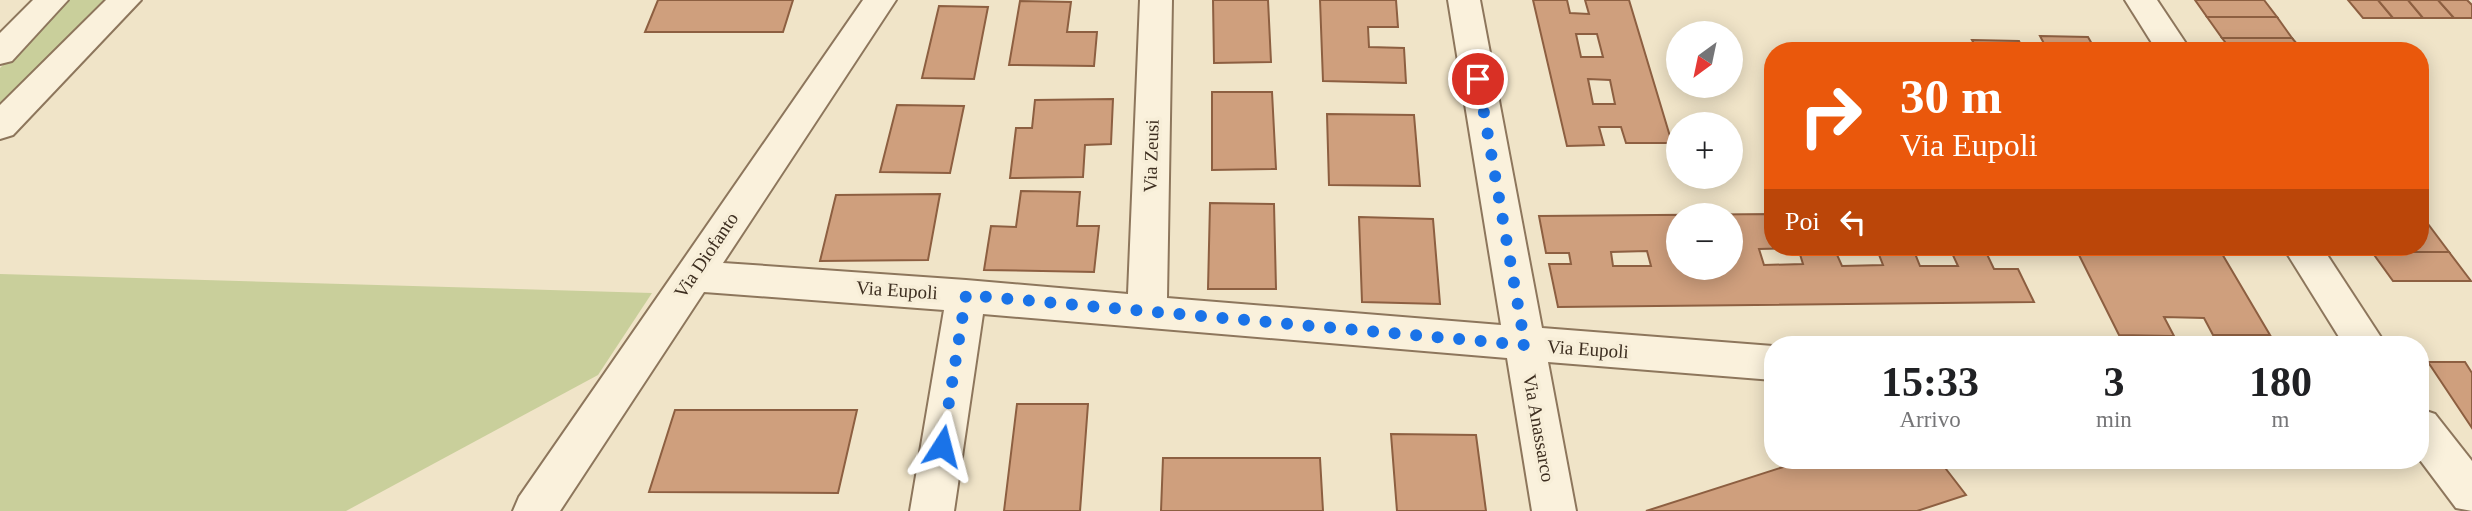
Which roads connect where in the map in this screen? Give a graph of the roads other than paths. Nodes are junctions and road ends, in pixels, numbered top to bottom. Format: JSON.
{"nodes":[{"id":1,"x":52,"y":0,"type":"edge"},
{"id":2,"x":125,"y":0,"type":"edge"},
{"id":3,"x":880,"y":0,"type":"edge"},
{"id":4,"x":1156,"y":0,"type":"edge"},
{"id":5,"x":1464,"y":0,"type":"edge"},
{"id":6,"x":2141,"y":0,"type":"edge"},
{"id":7,"x":2168,"y":42,"type":"edge"},
{"id":8,"x":0,"y":53,"type":"edge"},
{"id":9,"x":0,"y":126,"type":"edge"},
{"id":10,"x":2308,"y":256,"type":"edge"},
{"id":11,"x":691,"y":276,"type":"junction"},
{"id":12,"x":966,"y":295,"type":"junction"},
{"id":13,"x":1147,"y":311,"type":"junction"},
{"id":14,"x":2360,"y":336,"type":"edge"},
{"id":15,"x":1525,"y":345,"type":"junction"},
{"id":16,"x":1764,"y":362,"type":"edge"},
{"id":17,"x":2429,"y":438,"type":"edge"},
{"id":18,"x":2468,"y":485,"type":"edge"},
{"id":19,"x":535,"y":511,"type":"edge"},
{"id":20,"x":932,"y":511,"type":"edge"},
{"id":21,"x":1554,"y":511,"type":"edge"}],
"edges":[{"from":1,"to":8,"type":"street"},
{"from":2,"to":9,"type":"street"},
{"from":3,"to":11,"type":"street","name":"Via Diofanto"},
{"from":4,"to":13,"type":"street","name":"Via Zeusi"},
{"from":5,"to":15,"type":"street","name":"Via Anassarco"},
{"from":6,"to":7,"type":"street"},
{"from":10,"to":14,"type":"street"},
{"from":11,"to":12,"type":"street","name":"Via Eupoli"},
{"from":11,"to":19,"type":"street","name":"Via Diofanto"},
{"from":12,"to":13,"type":"street","name":"Via Eupoli"},
{"from":12,"to":20,"type":"street"},
{"from":13,"to":15,"type":"street","name":"Via Eupoli"},
{"from":15,"to":16,"type":"street","name":"Via Eupoli"},
{"from":15,"to":21,"type":"street","name":"Via Anassarco"},
{"from":17,"to":18,"type":"street"}]}
